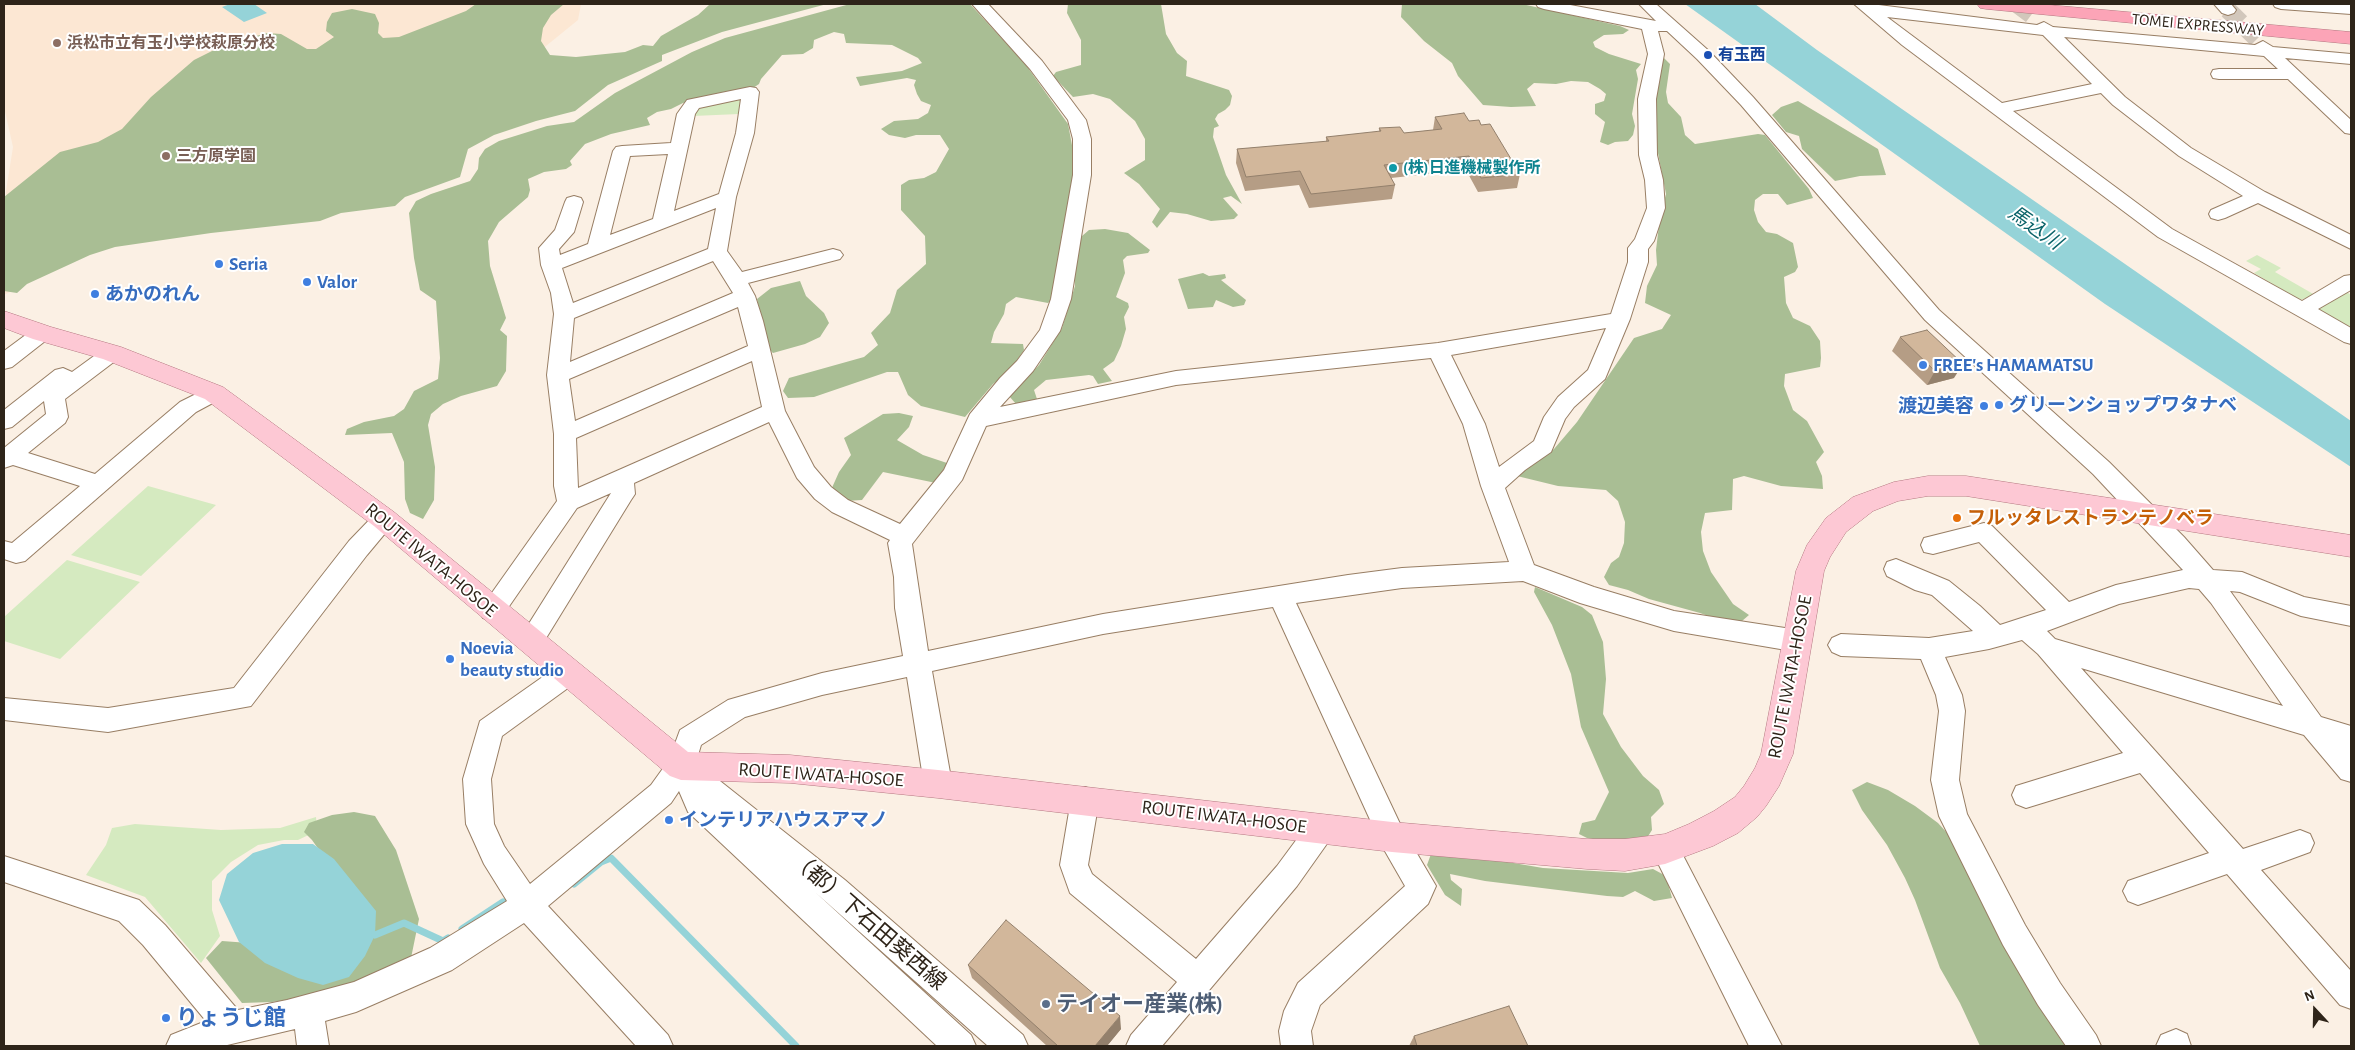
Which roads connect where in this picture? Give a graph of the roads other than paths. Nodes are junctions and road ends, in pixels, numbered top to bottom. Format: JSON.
{"nodes":[{"id":1,"x":980,"y":4,"type":"edge"},
{"id":2,"x":1544,"y":4,"type":"edge"},
{"id":3,"x":1647,"y":4,"type":"edge"},
{"id":4,"x":1986,"y":4,"type":"edge"},
{"id":5,"x":2081,"y":4,"type":"edge"},
{"id":6,"x":2281,"y":4,"type":"edge"},
{"id":7,"x":1866,"y":7,"type":"edge"},
{"id":8,"x":2351,"y":9,"type":"edge"},
{"id":9,"x":2043,"y":25,"type":"junction"},
{"id":10,"x":1649,"y":26,"type":"junction"},
{"id":11,"x":1671,"y":26,"type":"junction"},
{"id":12,"x":2351,"y":28,"type":"edge"},
{"id":13,"x":2351,"y":38,"type":"edge"},
{"id":14,"x":2262,"y":45,"type":"junction"},
{"id":15,"x":2351,"y":59,"type":"edge"},
{"id":16,"x":2218,"y":74,"type":"dead end"},
{"id":17,"x":2292,"y":74,"type":"junction"},
{"id":18,"x":2104,"y":87,"type":"junction"},
{"id":19,"x":2249,"y":87,"type":"dead end"},
{"id":20,"x":2307,"y":88,"type":"junction"},
{"id":21,"x":1999,"y":109,"type":"junction"},
{"id":22,"x":2351,"y":128,"type":"edge"},
{"id":23,"x":679,"y":148,"type":"junction"},
{"id":24,"x":2258,"y":196,"type":"junction"},
{"id":25,"x":727,"y":197,"type":"junction"},
{"id":26,"x":574,"y":202,"type":"dead end"},
{"id":27,"x":2218,"y":214,"type":"dead end"},
{"id":28,"x":662,"y":222,"type":"junction"},
{"id":29,"x":2351,"y":243,"type":"edge"},
{"id":30,"x":598,"y":248,"type":"junction"},
{"id":31,"x":717,"y":252,"type":"junction"},
{"id":32,"x":834,"y":255,"type":"dead end"},
{"id":33,"x":551,"y":265,"type":"junction"},
{"id":34,"x":2351,"y":281,"type":"edge"},
{"id":35,"x":740,"y":288,"type":"junction"},
{"id":36,"x":2303,"y":309,"type":"junction"},
{"id":37,"x":564,"y":314,"type":"junction"},
{"id":38,"x":1620,"y":318,"type":"junction"},
{"id":39,"x":4,"y":319,"type":"edge"},
{"id":40,"x":42,"y":334,"type":"junction"},
{"id":41,"x":2351,"y":337,"type":"edge"},
{"id":42,"x":103,"y":350,"type":"junction"},
{"id":43,"x":759,"y":350,"type":"junction"},
{"id":44,"x":1438,"y":350,"type":"junction"},
{"id":45,"x":4,"y":362,"type":"edge"},
{"id":46,"x":558,"y":375,"type":"junction"},
{"id":47,"x":214,"y":393,"type":"junction"},
{"id":48,"x":774,"y":411,"type":"junction"},
{"id":49,"x":978,"y":420,"type":"junction"},
{"id":50,"x":4,"y":421,"type":"edge"},
{"id":51,"x":565,"y":434,"type":"junction"},
{"id":52,"x":6,"y":457,"type":"edge"},
{"id":53,"x":621,"y":479,"type":"junction"},
{"id":54,"x":97,"y":483,"type":"junction"},
{"id":55,"x":1493,"y":486,"type":"junction"},
{"id":56,"x":569,"y":502,"type":"junction"},
{"id":57,"x":2149,"y":516,"type":"junction"},
{"id":58,"x":384,"y":519,"type":"junction"},
{"id":59,"x":904,"y":536,"type":"junction"},
{"id":60,"x":1933,"y":545,"type":"dead end"},
{"id":61,"x":2351,"y":546,"type":"edge"},
{"id":62,"x":4,"y":550,"type":"edge"},
{"id":63,"x":1896,"y":569,"type":"dead end"},
{"id":64,"x":1524,"y":571,"type":"junction"},
{"id":65,"x":2204,"y":578,"type":"junction"},
{"id":66,"x":1280,"y":596,"type":"junction"},
{"id":67,"x":492,"y":611,"type":"junction"},
{"id":68,"x":2065,"y":614,"type":"junction"},
{"id":69,"x":2351,"y":616,"type":"edge"},
{"id":70,"x":2026,"y":628,"type":"junction"},
{"id":71,"x":1995,"y":637,"type":"junction"},
{"id":72,"x":1798,"y":640,"type":"junction"},
{"id":73,"x":531,"y":641,"type":"junction"},
{"id":74,"x":1841,"y":645,"type":"dead end"},
{"id":75,"x":2047,"y":647,"type":"junction"},
{"id":76,"x":1929,"y":649,"type":"junction"},
{"id":77,"x":919,"y":664,"type":"junction"},
{"id":78,"x":570,"y":672,"type":"junction"},
{"id":79,"x":4,"y":709,"type":"edge"},
{"id":80,"x":2312,"y":726,"type":"junction"},
{"id":81,"x":2351,"y":738,"type":"edge"},
{"id":82,"x":2145,"y":759,"type":"junction"},
{"id":83,"x":681,"y":766,"type":"junction"},
{"id":84,"x":2351,"y":770,"type":"edge"},
{"id":85,"x":938,"y":784,"type":"junction"},
{"id":86,"x":2026,"y":795,"type":"dead end"},
{"id":87,"x":1085,"y":800,"type":"junction"},
{"id":88,"x":1321,"y":829,"type":"junction"},
{"id":89,"x":1392,"y":837,"type":"junction"},
{"id":90,"x":2300,"y":843,"type":"dead end"},
{"id":91,"x":1665,"y":849,"type":"junction"},
{"id":92,"x":2236,"y":862,"type":"junction"},
{"id":93,"x":4,"y":868,"type":"edge"},
{"id":94,"x":2138,"y":891,"type":"dead end"},
{"id":95,"x":527,"y":904,"type":"junction"},
{"id":96,"x":1198,"y":980,"type":"junction"},
{"id":97,"x":2351,"y":994,"type":"edge"},
{"id":98,"x":308,"y":1011,"type":"junction"},
{"id":99,"x":232,"y":1026,"type":"junction"},
{"id":100,"x":182,"y":1046,"type":"edge"},
{"id":101,"x":313,"y":1046,"type":"edge"},
{"id":102,"x":657,"y":1046,"type":"edge"},
{"id":103,"x":960,"y":1046,"type":"edge"},
{"id":104,"x":1012,"y":1046,"type":"edge"},
{"id":105,"x":1142,"y":1046,"type":"edge"},
{"id":106,"x":1297,"y":1046,"type":"edge"},
{"id":107,"x":1766,"y":1046,"type":"edge"},
{"id":108,"x":2085,"y":1046,"type":"edge"}],
"edges":[{"from":1,"to":49,"type":"street"},
{"from":2,"to":10,"type":"street"},
{"from":3,"to":11,"type":"street"},
{"from":4,"to":13,"type":"highway","name":"TOMEI EXPRESSWAY"},
{"from":5,"to":12,"type":"highway","name":"TOMEI EXPRESSWAY"},
{"from":6,"to":8,"type":"street"},
{"from":7,"to":9,"type":"street"},
{"from":7,"to":21,"type":"street"},
{"from":9,"to":14,"type":"street"},
{"from":9,"to":18,"type":"street"},
{"from":10,"to":11,"type":"street"},
{"from":10,"to":38,"type":"street"},
{"from":11,"to":57,"type":"street"},
{"from":14,"to":15,"type":"street"},
{"from":14,"to":17,"type":"street"},
{"from":16,"to":17,"type":"street"},
{"from":17,"to":20,"type":"street"},
{"from":18,"to":21,"type":"street"},
{"from":18,"to":24,"type":"street"},
{"from":19,"to":20,"type":"street"},
{"from":20,"to":22,"type":"street"},
{"from":21,"to":36,"type":"street"},
{"from":23,"to":25,"type":"street"},
{"from":23,"to":28,"type":"street"},
{"from":23,"to":30,"type":"street"},
{"from":24,"to":27,"type":"street"},
{"from":24,"to":29,"type":"street"},
{"from":25,"to":28,"type":"street"},
{"from":25,"to":31,"type":"street"},
{"from":26,"to":33,"type":"street"},
{"from":28,"to":30,"type":"street"},
{"from":30,"to":33,"type":"street"},
{"from":31,"to":35,"type":"street"},
{"from":31,"to":37,"type":"street"},
{"from":32,"to":35,"type":"street"},
{"from":33,"to":37,"type":"street"},
{"from":34,"to":36,"type":"street"},
{"from":35,"to":43,"type":"street"},
{"from":35,"to":46,"type":"street"},
{"from":36,"to":41,"type":"street"},
{"from":37,"to":46,"type":"street"},
{"from":38,"to":44,"type":"street"},
{"from":38,"to":55,"type":"street"},
{"from":39,"to":40,"type":"main road","name":"ROUTE IWATA-HOSOE"},
{"from":40,"to":42,"type":"main road","name":"ROUTE IWATA-HOSOE"},
{"from":40,"to":45,"type":"street"},
{"from":42,"to":47,"type":"main road","name":"ROUTE IWATA-HOSOE"},
{"from":42,"to":50,"type":"street"},
{"from":42,"to":52,"type":"street"},
{"from":43,"to":48,"type":"street"},
{"from":43,"to":51,"type":"street"},
{"from":44,"to":49,"type":"street"},
{"from":44,"to":55,"type":"street"},
{"from":46,"to":51,"type":"street"},
{"from":47,"to":54,"type":"street"},
{"from":47,"to":58,"type":"main road","name":"ROUTE IWATA-HOSOE"},
{"from":48,"to":53,"type":"street"},
{"from":48,"to":59,"type":"street"},
{"from":49,"to":59,"type":"street"},
{"from":51,"to":56,"type":"street"},
{"from":52,"to":54,"type":"street"},
{"from":53,"to":56,"type":"street"},
{"from":53,"to":73,"type":"street"},
{"from":54,"to":62,"type":"street"},
{"from":55,"to":64,"type":"street"},
{"from":56,"to":67,"type":"street"},
{"from":57,"to":61,"type":"main road","name":"ROUTE IWATA-HOSOE"},
{"from":57,"to":65,"type":"street"},
{"from":57,"to":72,"type":"main road","name":"ROUTE IWATA-HOSOE"},
{"from":58,"to":67,"type":"main road","name":"ROUTE IWATA-HOSOE"},
{"from":58,"to":79,"type":"street"},
{"from":59,"to":77,"type":"street"},
{"from":60,"to":68,"type":"street"},
{"from":63,"to":71,"type":"street"},
{"from":64,"to":66,"type":"street"},
{"from":64,"to":72,"type":"street"},
{"from":65,"to":68,"type":"street"},
{"from":65,"to":69,"type":"street"},
{"from":65,"to":80,"type":"street"},
{"from":66,"to":77,"type":"street"},
{"from":66,"to":89,"type":"street"},
{"from":67,"to":73,"type":"main road","name":"ROUTE IWATA-HOSOE"},
{"from":68,"to":70,"type":"street"},
{"from":70,"to":71,"type":"street"},
{"from":70,"to":75,"type":"street"},
{"from":71,"to":76,"type":"street"},
{"from":72,"to":91,"type":"main road","name":"ROUTE IWATA-HOSOE"},
{"from":73,"to":78,"type":"main road","name":"ROUTE IWATA-HOSOE"},
{"from":74,"to":76,"type":"street"},
{"from":75,"to":80,"type":"street"},
{"from":75,"to":82,"type":"street"},
{"from":76,"to":108,"type":"street"},
{"from":77,"to":83,"type":"street"},
{"from":77,"to":85,"type":"street"},
{"from":78,"to":83,"type":"main road","name":"ROUTE IWATA-HOSOE"},
{"from":78,"to":95,"type":"street"},
{"from":80,"to":81,"type":"street"},
{"from":80,"to":84,"type":"street"},
{"from":82,"to":86,"type":"street"},
{"from":82,"to":92,"type":"street"},
{"from":83,"to":85,"type":"main road","name":"ROUTE IWATA-HOSOE"},
{"from":83,"to":95,"type":"street"},
{"from":83,"to":103,"type":"street","name":"（都）下石田葵西線"},
{"from":83,"to":104,"type":"street","name":"（都）下石田葵西線"},
{"from":85,"to":87,"type":"main road","name":"ROUTE IWATA-HOSOE"},
{"from":87,"to":88,"type":"main road","name":"ROUTE IWATA-HOSOE"},
{"from":87,"to":96,"type":"street"},
{"from":88,"to":89,"type":"main road","name":"ROUTE IWATA-HOSOE"},
{"from":88,"to":96,"type":"street"},
{"from":89,"to":91,"type":"main road","name":"ROUTE IWATA-HOSOE"},
{"from":89,"to":106,"type":"street"},
{"from":90,"to":92,"type":"street"},
{"from":91,"to":107,"type":"street"},
{"from":92,"to":94,"type":"street"},
{"from":92,"to":97,"type":"street"},
{"from":93,"to":99,"type":"street"},
{"from":95,"to":98,"type":"street"},
{"from":95,"to":102,"type":"street"},
{"from":96,"to":105,"type":"street"},
{"from":98,"to":99,"type":"street"},
{"from":98,"to":101,"type":"street"},
{"from":99,"to":100,"type":"street"}]}
